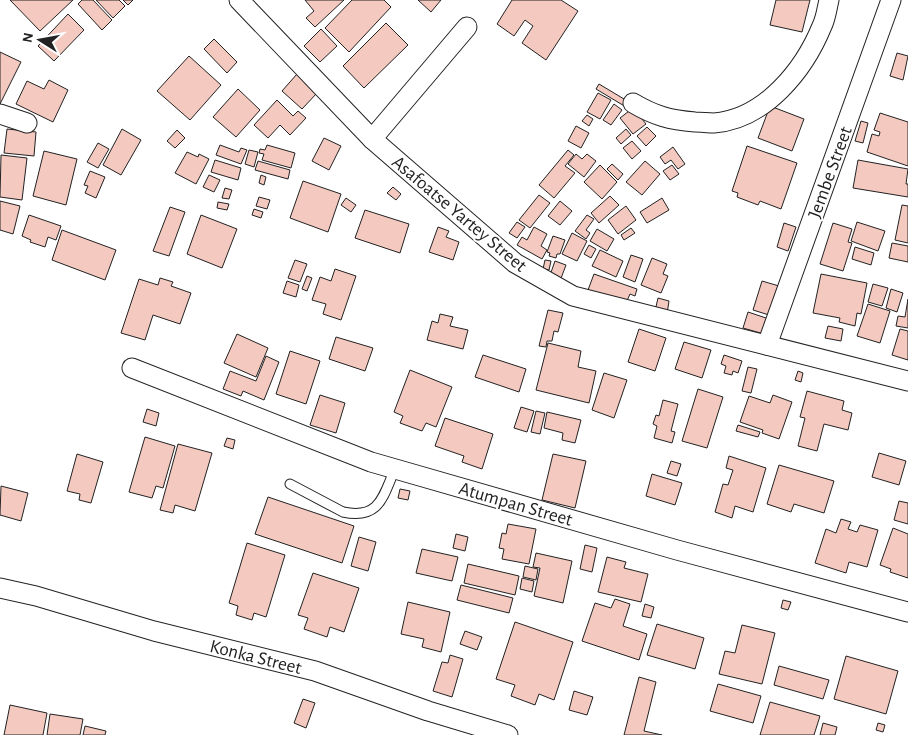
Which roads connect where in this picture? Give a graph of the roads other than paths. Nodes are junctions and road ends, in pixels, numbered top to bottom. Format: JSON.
{"nodes":[{"id":1,"x":239,"y":0,"type":"edge"},
{"id":2,"x":829,"y":0,"type":"edge"},
{"id":3,"x":891,"y":0,"type":"edge"},
{"id":4,"x":467,"y":27,"type":"dead end"},
{"id":5,"x":634,"y":104,"type":"dead end"},
{"id":6,"x":0,"y":114,"type":"edge"},
{"id":7,"x":27,"y":123,"type":"dead end"},
{"id":8,"x":372,"y":139,"type":"junction"},
{"id":9,"x":767,"y":345,"type":"junction"},
{"id":10,"x":132,"y":368,"type":"dead end"},
{"id":11,"x":908,"y":381,"type":"edge"},
{"id":12,"x":396,"y":469,"type":"junction"},
{"id":13,"x":290,"y":484,"type":"dead end"},
{"id":14,"x":0,"y":588,"type":"edge"},
{"id":15,"x":908,"y":612,"type":"edge"},
{"id":16,"x":508,"y":735,"type":"edge"}],
"edges":[{"from":1,"to":8,"type":"street","name":"Asafoatse Yartey Street"},
{"from":2,"to":5,"type":"street"},
{"from":3,"to":9,"type":"street","name":"Jembe Street"},
{"from":4,"to":8,"type":"street"},
{"from":6,"to":7,"type":"street"},
{"from":8,"to":9,"type":"street","name":"Asafoatse Yartey Street"},
{"from":9,"to":11,"type":"street","name":"Asafoatse Yartey Street"},
{"from":10,"to":12,"type":"street","name":"Atumpan Street"},
{"from":12,"to":13,"type":"lane"},
{"from":12,"to":15,"type":"street","name":"Atumpan Street"},
{"from":14,"to":16,"type":"street","name":"Konka Street"}]}
